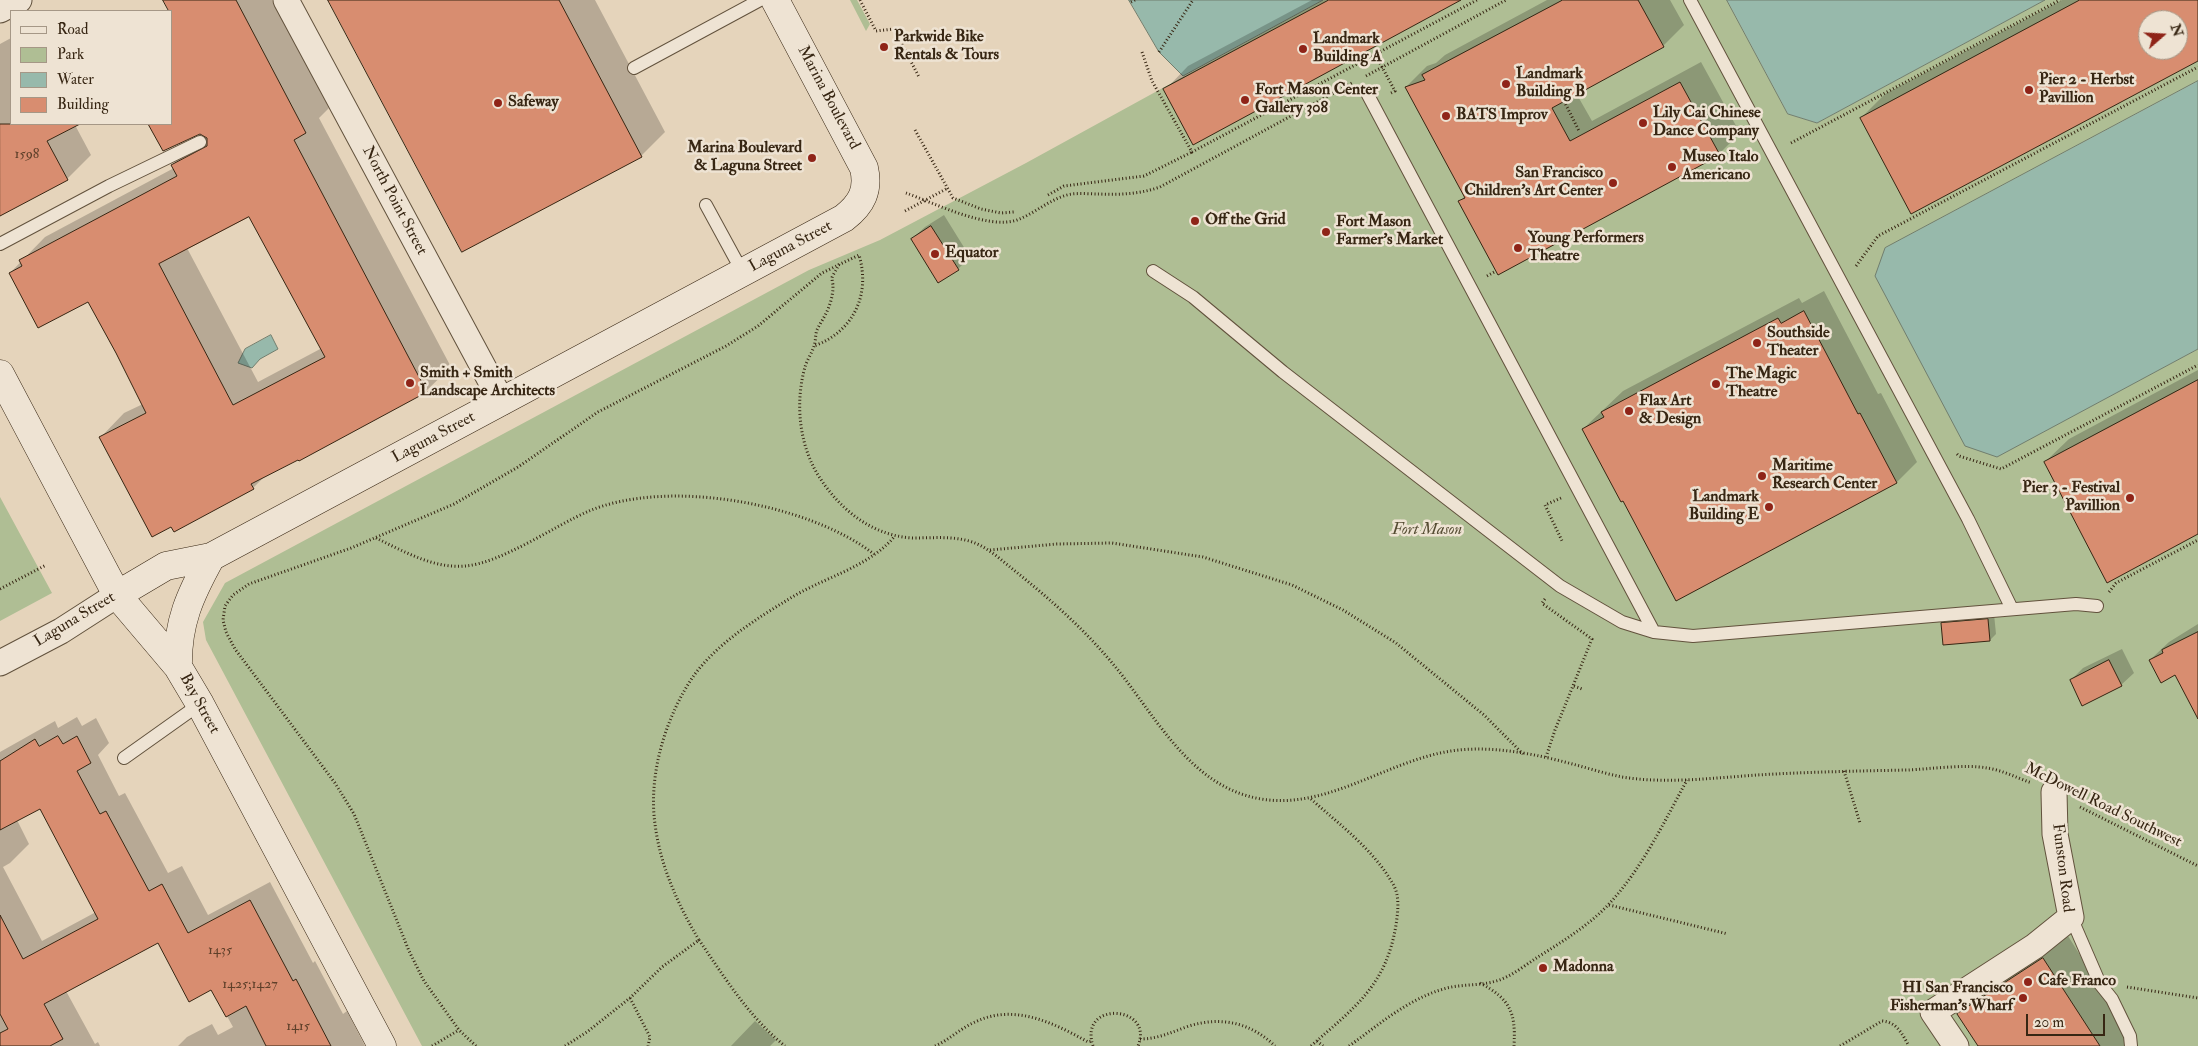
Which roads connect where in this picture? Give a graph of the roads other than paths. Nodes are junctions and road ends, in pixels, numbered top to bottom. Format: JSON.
{"nodes":[{"id":1,"x":19,"y":0,"type":"edge"},
{"id":2,"x":286,"y":0,"type":"edge"},
{"id":3,"x":760,"y":0,"type":"edge"},
{"id":4,"x":775,"y":0,"type":"edge"},
{"id":5,"x":1690,"y":0,"type":"edge"},
{"id":6,"x":0,"y":10,"type":"edge"},
{"id":7,"x":634,"y":68,"type":"dead end"},
{"id":8,"x":1368,"y":95,"type":"dead end"},
{"id":9,"x":200,"y":142,"type":"dead end"},
{"id":10,"x":862,"y":200,"type":"joint"},
{"id":11,"x":706,"y":205,"type":"dead end"},
{"id":12,"x":0,"y":244,"type":"edge"},
{"id":13,"x":1153,"y":271,"type":"dead end"},
{"id":14,"x":743,"y":273,"type":"junction"},
{"id":15,"x":0,"y":374,"type":"edge"},
{"id":16,"x":502,"y":402,"type":"junction"},
{"id":17,"x":211,"y":557,"type":"junction"},
{"id":18,"x":117,"y":595,"type":"junction"},
{"id":19,"x":2097,"y":606,"type":"dead end"},
{"id":20,"x":2012,"y":609,"type":"junction"},
{"id":21,"x":1654,"y":632,"type":"junction"},
{"id":22,"x":0,"y":664,"type":"edge"},
{"id":23,"x":178,"y":667,"type":"junction"},
{"id":24,"x":200,"y":704,"type":"junction"},
{"id":25,"x":124,"y":758,"type":"dead end"},
{"id":26,"x":2054,"y":792,"type":"road end"},
{"id":27,"x":2071,"y":917,"type":"junction"},
{"id":28,"x":382,"y":1046,"type":"edge"},
{"id":29,"x":1956,"y":1046,"type":"edge"},
{"id":30,"x":2131,"y":1046,"type":"edge"}],
"edges":[{"from":1,"to":6,"type":"street"},
{"from":2,"to":16,"type":"street","name":"North Point Street"},
{"from":3,"to":7,"type":"lane"},
{"from":4,"to":10,"type":"main road","name":"Marina Boulevard"},
{"from":5,"to":20,"type":"lane"},
{"from":8,"to":21,"type":"lane"},
{"from":9,"to":12,"type":"lane"},
{"from":10,"to":14,"type":"main road","name":"Laguna Street"},
{"from":11,"to":14,"type":"lane"},
{"from":13,"to":21,"type":"lane"},
{"from":14,"to":16,"type":"main road","name":"Laguna Street"},
{"from":15,"to":18,"type":"main road","name":"Bay Street"},
{"from":16,"to":17,"type":"main road","name":"Laguna Street"},
{"from":17,"to":18,"type":"main road","name":"Laguna Street"},
{"from":17,"to":23,"type":"main road"},
{"from":18,"to":22,"type":"street","name":"Laguna Street"},
{"from":18,"to":23,"type":"main road","name":"Bay Street"},
{"from":19,"to":20,"type":"lane"},
{"from":20,"to":21,"type":"lane"},
{"from":23,"to":24,"type":"main road","name":"Bay Street"},
{"from":24,"to":25,"type":"lane"},
{"from":24,"to":28,"type":"main road","name":"Bay Street"},
{"from":26,"to":27,"type":"street","name":"Funston Road"},
{"from":27,"to":29,"type":"street","name":"Funston Road"},
{"from":27,"to":30,"type":"lane"}]}
